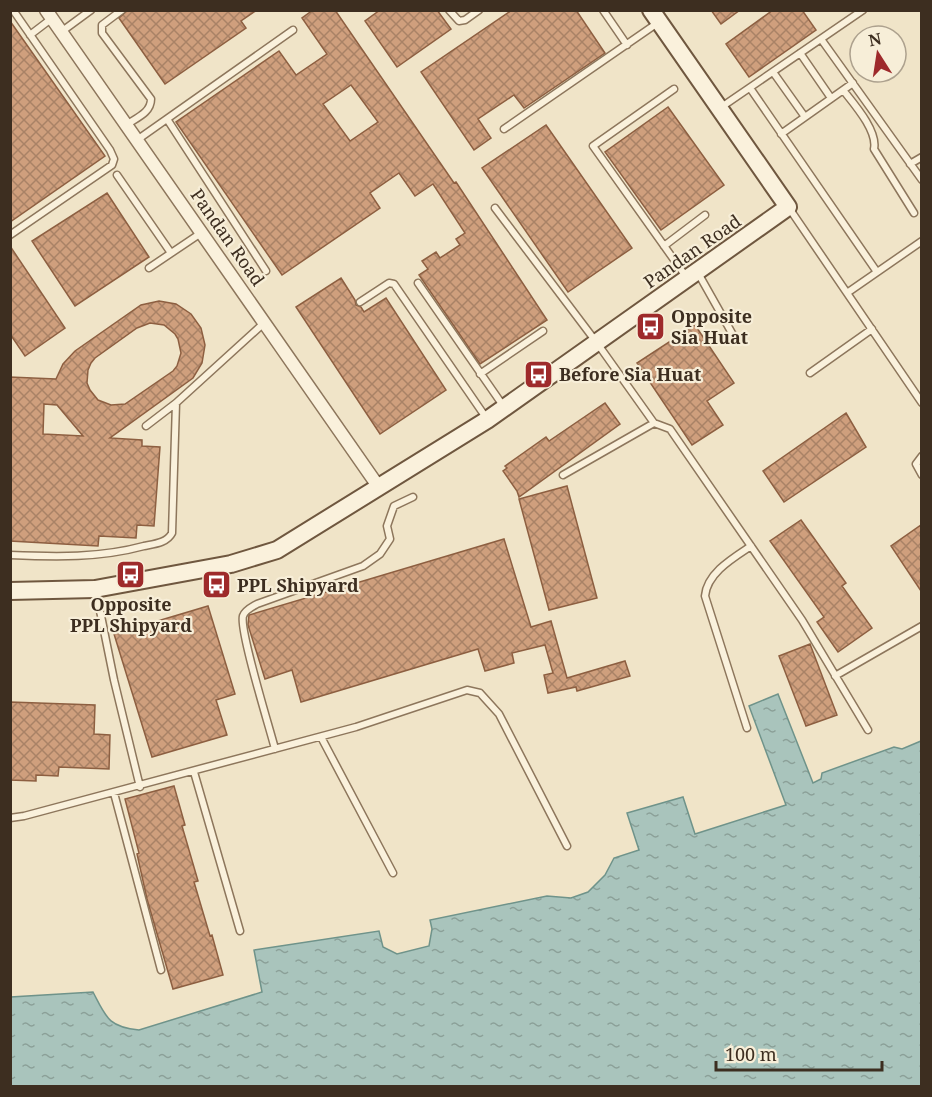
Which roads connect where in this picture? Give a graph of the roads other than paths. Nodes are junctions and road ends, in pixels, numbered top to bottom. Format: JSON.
{"nodes":[{"id":1,"x":13,"y":10,"type":"edge"},
{"id":2,"x":91,"y":10,"type":"edge"},
{"id":3,"x":122,"y":10,"type":"edge"},
{"id":4,"x":449,"y":10,"type":"edge"},
{"id":5,"x":479,"y":10,"type":"edge"},
{"id":6,"x":603,"y":10,"type":"edge"},
{"id":7,"x":863,"y":10,"type":"edge"},
{"id":8,"x":49,"y":15,"type":"edge"},
{"id":9,"x":655,"y":16,"type":"edge"},
{"id":10,"x":293,"y":30,"type":"dead end"},
{"id":11,"x":61,"y":32,"type":"junction"},
{"id":12,"x":30,"y":34,"type":"junction"},
{"id":13,"x":821,"y":39,"type":"junction"},
{"id":14,"x":627,"y":45,"type":"junction"},
{"id":15,"x":800,"y":53,"type":"junction"},
{"id":16,"x":773,"y":72,"type":"junction"},
{"id":17,"x":848,"y":76,"type":"edge"},
{"id":18,"x":852,"y":84,"type":"edge"},
{"id":19,"x":854,"y":84,"type":"edge"},
{"id":20,"x":750,"y":88,"type":"junction"},
{"id":21,"x":674,"y":89,"type":"dead end"},
{"id":22,"x":843,"y":90,"type":"junction"},
{"id":23,"x":831,"y":98,"type":"junction"},
{"id":24,"x":719,"y":108,"type":"junction"},
{"id":25,"x":805,"y":117,"type":"junction"},
{"id":26,"x":166,"y":119,"type":"junction"},
{"id":27,"x":125,"y":125,"type":"junction"},
{"id":28,"x":504,"y":129,"type":"dead end"},
{"id":29,"x":781,"y":134,"type":"junction"},
{"id":30,"x":136,"y":140,"type":"junction"},
{"id":31,"x":921,"y":157,"type":"edge"},
{"id":32,"x":910,"y":164,"type":"junction"},
{"id":33,"x":117,"y":175,"type":"dead end"},
{"id":34,"x":921,"y":180,"type":"edge"},
{"id":35,"x":788,"y":207,"type":"junction"},
{"id":36,"x":495,"y":208,"type":"dead end"},
{"id":37,"x":914,"y":213,"type":"dead end"},
{"id":38,"x":705,"y":215,"type":"dead end"},
{"id":39,"x":201,"y":233,"type":"junction"},
{"id":40,"x":10,"y":235,"type":"edge"},
{"id":41,"x":921,"y":241,"type":"edge"},
{"id":42,"x":664,"y":246,"type":"junction"},
{"id":43,"x":171,"y":253,"type":"junction"},
{"id":44,"x":149,"y":268,"type":"dead end"},
{"id":45,"x":266,"y":271,"type":"dead end"},
{"id":46,"x":877,"y":273,"type":"junction"},
{"id":47,"x":692,"y":275,"type":"junction"},
{"id":48,"x":418,"y":283,"type":"dead end"},
{"id":49,"x":848,"y":293,"type":"junction"},
{"id":50,"x":360,"y":302,"type":"dead end"},
{"id":51,"x":264,"y":324,"type":"junction"},
{"id":52,"x":872,"y":329,"type":"junction"},
{"id":53,"x":543,"y":331,"type":"dead end"},
{"id":54,"x":733,"y":335,"type":"dead end"},
{"id":55,"x":597,"y":343,"type":"junction"},
{"id":56,"x":810,"y":373,"type":"dead end"},
{"id":57,"x":480,"y":374,"type":"junction"},
{"id":58,"x":176,"y":403,"type":"junction"},
{"id":59,"x":921,"y":403,"type":"edge"},
{"id":60,"x":505,"y":407,"type":"junction"},
{"id":61,"x":487,"y":420,"type":"junction"},
{"id":62,"x":654,"y":423,"type":"junction"},
{"id":63,"x":146,"y":426,"type":"dead end"},
{"id":64,"x":921,"y":456,"type":"edge"},
{"id":65,"x":563,"y":475,"type":"dead end"},
{"id":66,"x":921,"y":475,"type":"edge"},
{"id":67,"x":378,"y":486,"type":"junction"},
{"id":68,"x":413,"y":497,"type":"dead end"},
{"id":69,"x":750,"y":546,"type":"junction"},
{"id":70,"x":10,"y":555,"type":"edge"},
{"id":71,"x":95,"y":589,"type":"junction"},
{"id":72,"x":10,"y":591,"type":"edge"},
{"id":73,"x":921,"y":626,"type":"edge"},
{"id":74,"x":836,"y":676,"type":"junction"},
{"id":75,"x":747,"y":728,"type":"dead end"},
{"id":76,"x":868,"y":730,"type":"dead end"},
{"id":77,"x":321,"y":737,"type":"junction"},
{"id":78,"x":275,"y":749,"type":"junction"},
{"id":79,"x":194,"y":772,"type":"junction"},
{"id":80,"x":140,"y":787,"type":"junction"},
{"id":81,"x":114,"y":793,"type":"junction"},
{"id":82,"x":10,"y":818,"type":"edge"},
{"id":83,"x":567,"y":846,"type":"dead end"},
{"id":84,"x":393,"y":873,"type":"dead end"},
{"id":85,"x":240,"y":931,"type":"dead end"},
{"id":86,"x":161,"y":970,"type":"dead end"}],
"edges":[{"from":1,"to":12,"type":"lane"},
{"from":2,"to":11,"type":"lane"},
{"from":3,"to":27,"type":"lane"},
{"from":4,"to":5,"type":"lane"},
{"from":6,"to":14,"type":"lane"},
{"from":7,"to":13,"type":"lane"},
{"from":8,"to":11,"type":"street","name":"Pandan Road"},
{"from":8,"to":12,"type":"lane"},
{"from":9,"to":14,"type":"lane"},
{"from":9,"to":24,"type":"street"},
{"from":10,"to":26,"type":"lane"},
{"from":11,"to":27,"type":"street","name":"Pandan Road"},
{"from":12,"to":40,"type":"lane"},
{"from":13,"to":15,"type":"lane"},
{"from":13,"to":17,"type":"lane"},
{"from":14,"to":28,"type":"lane"},
{"from":15,"to":16,"type":"lane"},
{"from":15,"to":23,"type":"lane"},
{"from":16,"to":20,"type":"lane"},
{"from":16,"to":25,"type":"lane"},
{"from":18,"to":22,"type":"lane"},
{"from":19,"to":32,"type":"lane"},
{"from":20,"to":24,"type":"lane"},
{"from":20,"to":29,"type":"lane"},
{"from":21,"to":42,"type":"lane"},
{"from":22,"to":23,"type":"lane"},
{"from":22,"to":37,"type":"lane"},
{"from":23,"to":25,"type":"lane"},
{"from":24,"to":35,"type":"street"},
{"from":25,"to":29,"type":"lane"},
{"from":26,"to":30,"type":"lane"},
{"from":26,"to":45,"type":"lane"},
{"from":27,"to":30,"type":"street","name":"Pandan Road"},
{"from":29,"to":46,"type":"lane"},
{"from":30,"to":39,"type":"street","name":"Pandan Road"},
{"from":31,"to":32,"type":"lane"},
{"from":32,"to":34,"type":"lane"},
{"from":33,"to":43,"type":"lane"},
{"from":35,"to":47,"type":"street","name":"Pandan Road"},
{"from":35,"to":49,"type":"lane"},
{"from":36,"to":55,"type":"lane"},
{"from":38,"to":42,"type":"lane"},
{"from":39,"to":43,"type":"lane"},
{"from":39,"to":51,"type":"street","name":"Pandan Road"},
{"from":41,"to":46,"type":"lane"},
{"from":42,"to":47,"type":"lane"},
{"from":43,"to":44,"type":"lane"},
{"from":46,"to":49,"type":"lane"},
{"from":47,"to":54,"type":"lane"},
{"from":47,"to":55,"type":"street","name":"Pandan Road"},
{"from":48,"to":57,"type":"lane"},
{"from":49,"to":52,"type":"lane"},
{"from":50,"to":61,"type":"lane"},
{"from":51,"to":58,"type":"lane"},
{"from":51,"to":67,"type":"street","name":"Pandan Road"},
{"from":52,"to":56,"type":"lane"},
{"from":52,"to":59,"type":"lane"},
{"from":53,"to":57,"type":"lane"},
{"from":55,"to":60,"type":"street","name":"Pandan Road"},
{"from":55,"to":62,"type":"lane"},
{"from":57,"to":60,"type":"lane"},
{"from":58,"to":63,"type":"lane"},
{"from":58,"to":70,"type":"lane"},
{"from":60,"to":61,"type":"street","name":"Pandan Road"},
{"from":61,"to":67,"type":"street","name":"Pandan Road"},
{"from":62,"to":65,"type":"lane"},
{"from":62,"to":69,"type":"lane"},
{"from":64,"to":66,"type":"lane"},
{"from":67,"to":71,"type":"street","name":"Pandan Road"},
{"from":68,"to":78,"type":"lane"},
{"from":69,"to":74,"type":"lane"},
{"from":69,"to":75,"type":"lane"},
{"from":71,"to":72,"type":"street","name":"Pandan Road"},
{"from":71,"to":80,"type":"lane"},
{"from":73,"to":74,"type":"lane"},
{"from":74,"to":76,"type":"lane"},
{"from":77,"to":78,"type":"lane"},
{"from":77,"to":83,"type":"lane"},
{"from":77,"to":84,"type":"lane"},
{"from":78,"to":79,"type":"lane"},
{"from":79,"to":80,"type":"lane"},
{"from":79,"to":85,"type":"lane"},
{"from":80,"to":81,"type":"lane"},
{"from":81,"to":82,"type":"lane"},
{"from":81,"to":86,"type":"lane"}]}
